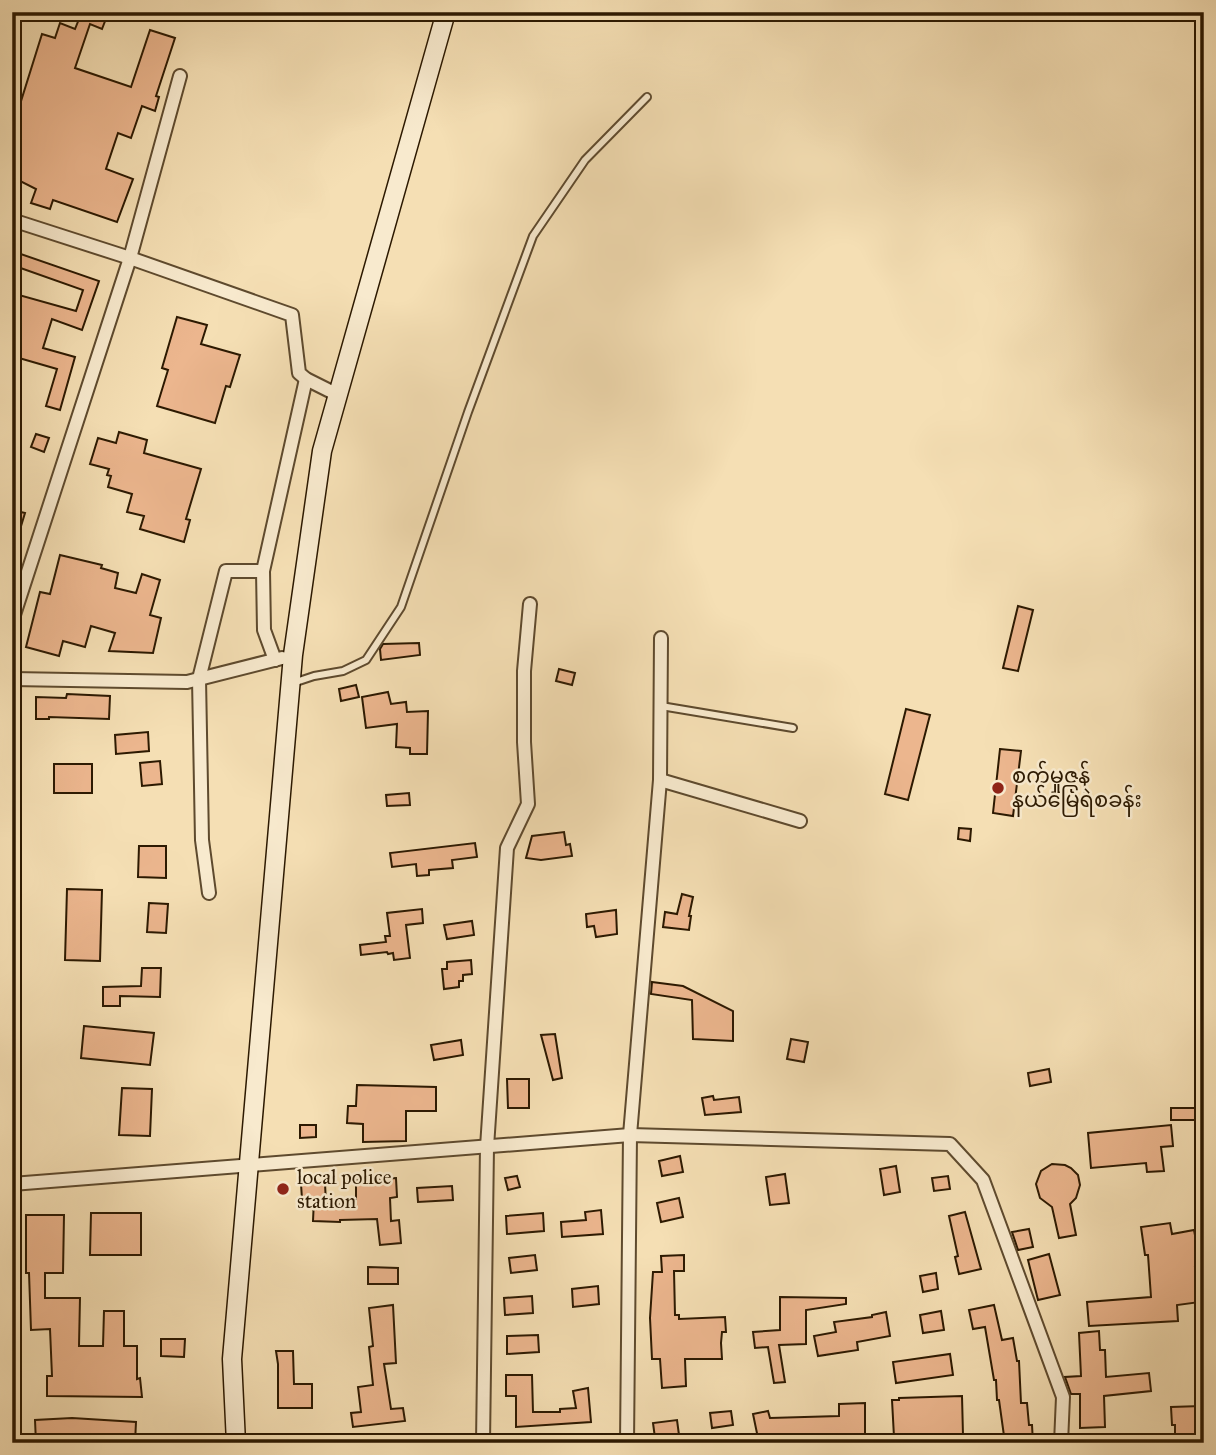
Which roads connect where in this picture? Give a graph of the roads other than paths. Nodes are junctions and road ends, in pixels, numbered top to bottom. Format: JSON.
{"nodes":[{"id":1,"x":446,"y":12,"type":"edge"},
{"id":2,"x":180,"y":76,"type":"dead end"},
{"id":3,"x":648,"y":97,"type":"dead end"},
{"id":4,"x":12,"y":220,"type":"edge"},
{"id":5,"x":130,"y":258,"type":"junction"},
{"id":6,"x":306,"y":379,"type":"junction"},
{"id":7,"x":338,"y":395,"type":"junction"},
{"id":8,"x":263,"y":571,"type":"junction"},
{"id":9,"x":530,"y":604,"type":"dead end"},
{"id":10,"x":12,"y":621,"type":"edge"},
{"id":11,"x":662,"y":638,"type":"dead end"},
{"id":12,"x":293,"y":655,"type":"junction"},
{"id":13,"x":275,"y":660,"type":"junction"},
{"id":14,"x":12,"y":679,"type":"edge"},
{"id":15,"x":199,"y":679,"type":"junction"},
{"id":16,"x":291,"y":684,"type":"junction"},
{"id":17,"x":661,"y":706,"type":"junction"},
{"id":18,"x":793,"y":728,"type":"dead end"},
{"id":19,"x":660,"y":780,"type":"junction"},
{"id":20,"x":800,"y":821,"type":"dead end"},
{"id":21,"x":209,"y":894,"type":"dead end"},
{"id":22,"x":631,"y":1135,"type":"junction"},
{"id":23,"x":487,"y":1147,"type":"junction"},
{"id":24,"x":248,"y":1164,"type":"junction"},
{"id":25,"x":12,"y":1184,"type":"edge"},
{"id":26,"x":236,"y":1443,"type":"edge"},
{"id":27,"x":483,"y":1443,"type":"edge"},
{"id":28,"x":627,"y":1443,"type":"edge"},
{"id":29,"x":1061,"y":1443,"type":"edge"}],
"edges":[{"from":1,"to":7,"type":"main road"},
{"from":2,"to":5,"type":"street"},
{"from":3,"to":16,"type":"lane"},
{"from":4,"to":5,"type":"street"},
{"from":5,"to":6,"type":"street"},
{"from":5,"to":10,"type":"street"},
{"from":6,"to":7,"type":"street"},
{"from":6,"to":8,"type":"street"},
{"from":7,"to":12,"type":"main road"},
{"from":8,"to":13,"type":"street"},
{"from":8,"to":15,"type":"street"},
{"from":9,"to":23,"type":"street"},
{"from":11,"to":17,"type":"street"},
{"from":12,"to":13,"type":"street"},
{"from":12,"to":16,"type":"main road"},
{"from":13,"to":15,"type":"street"},
{"from":14,"to":15,"type":"street"},
{"from":15,"to":21,"type":"street"},
{"from":16,"to":24,"type":"main road"},
{"from":17,"to":18,"type":"lane"},
{"from":17,"to":19,"type":"street"},
{"from":19,"to":20,"type":"street"},
{"from":19,"to":22,"type":"street"},
{"from":22,"to":23,"type":"street"},
{"from":22,"to":28,"type":"street"},
{"from":22,"to":29,"type":"street"},
{"from":23,"to":24,"type":"street"},
{"from":23,"to":27,"type":"street"},
{"from":24,"to":25,"type":"street"},
{"from":24,"to":26,"type":"main road"}]}
